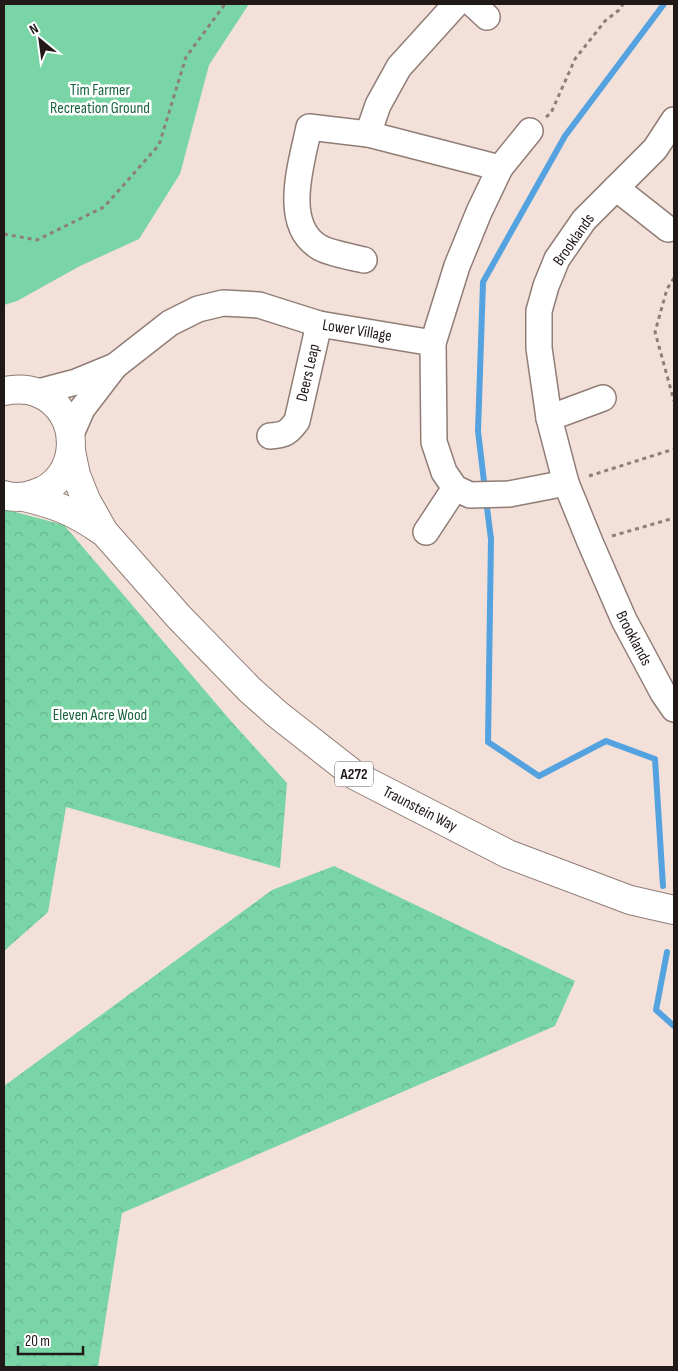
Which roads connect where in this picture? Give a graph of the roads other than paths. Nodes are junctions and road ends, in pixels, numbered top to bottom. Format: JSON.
{"nodes":[{"id":1,"x":456,"y":4,"type":"edge"},
{"id":2,"x":674,"y":120,"type":"edge"},
{"id":3,"x":530,"y":131,"type":"road end"},
{"id":4,"x":368,"y":134,"type":"junction"},
{"id":5,"x":500,"y":168,"type":"junction"},
{"id":6,"x":616,"y":188,"type":"junction"},
{"id":7,"x":668,"y":229,"type":"dead end"},
{"id":8,"x":364,"y":260,"type":"dead end"},
{"id":9,"x":319,"y":324,"type":"junction"},
{"id":10,"x":433,"y":343,"type":"junction"},
{"id":11,"x":114,"y":366,"type":"junction"},
{"id":12,"x":4,"y":391,"type":"edge"},
{"id":13,"x":38,"y":392,"type":"junction"},
{"id":14,"x":603,"y":398,"type":"dead end"},
{"id":15,"x":549,"y":418,"type":"junction"},
{"id":16,"x":270,"y":436,"type":"dead end"},
{"id":17,"x":71,"y":442,"type":"junction"},
{"id":18,"x":566,"y":483,"type":"junction"},
{"id":19,"x":462,"y":492,"type":"junction"},
{"id":20,"x":14,"y":496,"type":"edge"},
{"id":21,"x":104,"y":532,"type":"junction"},
{"id":22,"x":426,"y":532,"type":"dead end"},
{"id":23,"x":674,"y":709,"type":"edge"},
{"id":24,"x":674,"y":910,"type":"edge"}],
"edges":[{"from":1,"to":4,"type":"street"},
{"from":2,"to":6,"type":"street","name":"Brooklands"},
{"from":3,"to":5,"type":"street"},
{"from":4,"to":5,"type":"street"},
{"from":4,"to":8,"type":"street"},
{"from":5,"to":10,"type":"street"},
{"from":6,"to":7,"type":"street"},
{"from":6,"to":15,"type":"street","name":"Brooklands"},
{"from":9,"to":10,"type":"street","name":"Lower Village"},
{"from":9,"to":11,"type":"street","name":"Lower Village"},
{"from":9,"to":16,"type":"street","name":"Deers Leap"},
{"from":10,"to":19,"type":"street"},
{"from":11,"to":13,"type":"street","name":"Lower Village"},
{"from":11,"to":17,"type":"street","name":"Lower Village"},
{"from":12,"to":13,"type":"highway"},
{"from":13,"to":17,"type":"highway","name":"Traunstein Way"},
{"from":14,"to":15,"type":"street"},
{"from":15,"to":18,"type":"street","name":"Brooklands"},
{"from":17,"to":20,"type":"highway"},
{"from":17,"to":21,"type":"highway","name":"Traunstein Way","number":"A272"},
{"from":18,"to":19,"type":"street"},
{"from":18,"to":23,"type":"street","name":"Brooklands"},
{"from":19,"to":22,"type":"street"},
{"from":20,"to":21,"type":"highway","name":"Traunstein Way","number":"A272"},
{"from":21,"to":24,"type":"highway","name":"Traunstein Way","number":"A272"}]}
